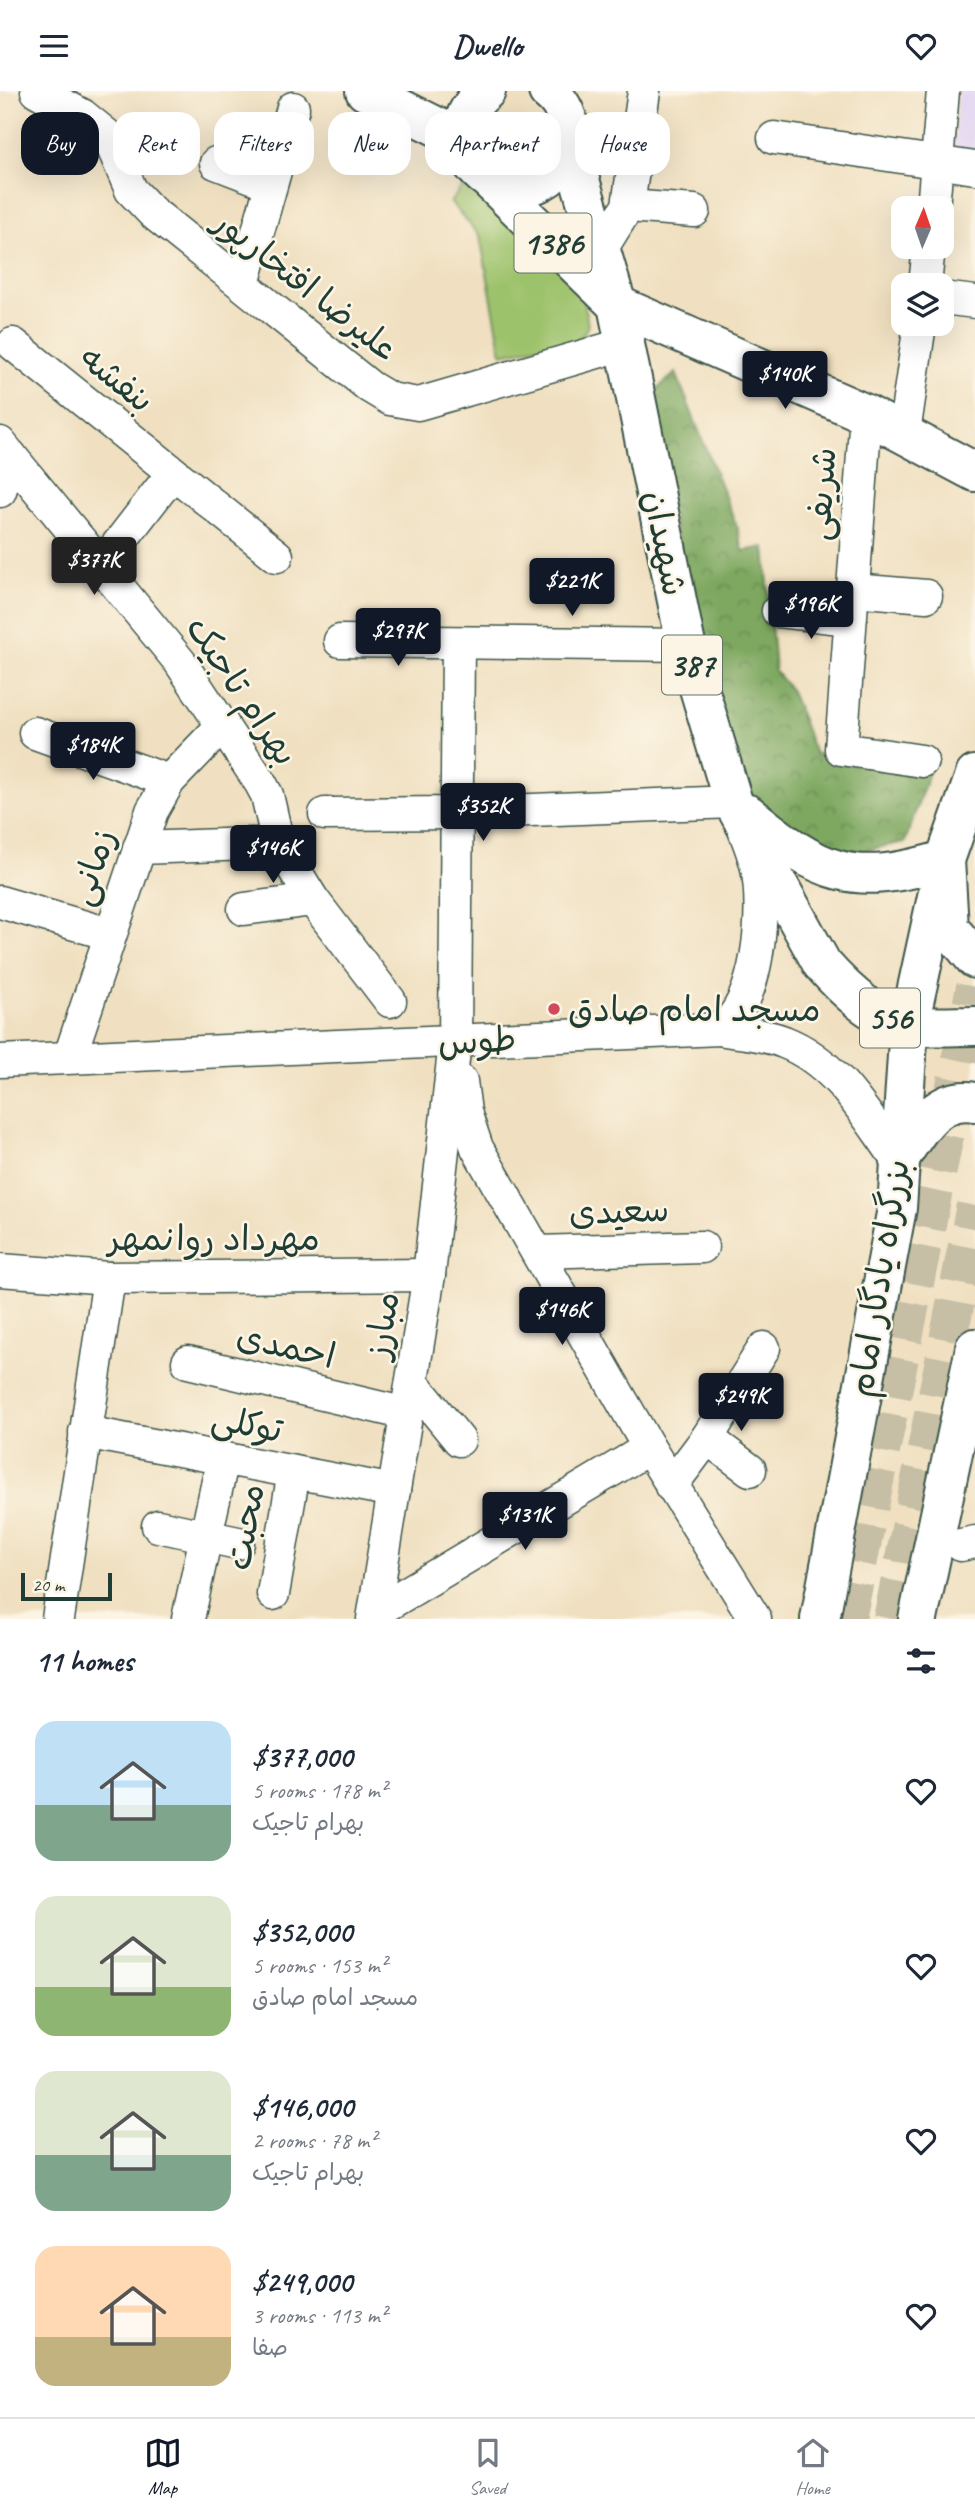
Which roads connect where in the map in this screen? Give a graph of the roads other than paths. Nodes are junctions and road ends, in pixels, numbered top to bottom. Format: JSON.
{"nodes":[{"id":1,"x":37,"y":91,"type":"edge"},
{"id":2,"x":365,"y":91,"type":"edge"},
{"id":3,"x":486,"y":91,"type":"edge"},
{"id":4,"x":643,"y":91,"type":"edge"},
{"id":5,"x":943,"y":91,"type":"edge"},
{"id":6,"x":293,"y":108,"type":"dead end"},
{"id":7,"x":563,"y":110,"type":"edge"},
{"id":8,"x":467,"y":112,"type":"edge"},
{"id":9,"x":425,"y":121,"type":"edge"},
{"id":10,"x":774,"y":138,"type":"dead end"},
{"id":11,"x":937,"y":163,"type":"junction"},
{"id":12,"x":975,"y":169,"type":"edge"},
{"id":13,"x":247,"y":175,"type":"edge"},
{"id":14,"x":484,"y":175,"type":"edge"},
{"id":15,"x":490,"y":181,"type":"junction"},
{"id":16,"x":270,"y":184,"type":"junction"},
{"id":17,"x":934,"y":196,"type":"edge"},
{"id":18,"x":628,"y":206,"type":"junction"},
{"id":19,"x":694,"y":211,"type":"dead end"},
{"id":20,"x":600,"y":251,"type":"junction"},
{"id":21,"x":243,"y":284,"type":"junction"},
{"id":22,"x":954,"y":299,"type":"edge"},
{"id":23,"x":975,"y":302,"type":"edge"},
{"id":24,"x":617,"y":305,"type":"junction"},
{"id":25,"x":918,"y":336,"type":"edge"},
{"id":26,"x":704,"y":343,"type":"junction"},
{"id":27,"x":13,"y":344,"type":"dead end"},
{"id":28,"x":625,"y":344,"type":"junction"},
{"id":29,"x":637,"y":401,"type":"junction"},
{"id":30,"x":866,"y":414,"type":"junction"},
{"id":31,"x":904,"y":433,"type":"junction"},
{"id":32,"x":6,"y":449,"type":"edge"},
{"id":33,"x":975,"y":472,"type":"edge"},
{"id":34,"x":173,"y":473,"type":"junction"},
{"id":35,"x":0,"y":491,"type":"edge"},
{"id":36,"x":276,"y":555,"type":"dead end"},
{"id":37,"x":102,"y":565,"type":"junction"},
{"id":38,"x":926,"y":596,"type":"dead end"},
{"id":39,"x":852,"y":604,"type":"junction"},
{"id":40,"x":778,"y":611,"type":"dead end"},
{"id":41,"x":340,"y":641,"type":"dead end"},
{"id":42,"x":458,"y":643,"type":"junction"},
{"id":43,"x":686,"y":645,"type":"junction"},
{"id":44,"x":223,"y":725,"type":"junction"},
{"id":45,"x":35,"y":733,"type":"dead end"},
{"id":46,"x":922,"y":761,"type":"dead end"},
{"id":47,"x":975,"y":775,"type":"edge"},
{"id":48,"x":169,"y":781,"type":"junction"},
{"id":49,"x":733,"y":802,"type":"junction"},
{"id":50,"x":457,"y":813,"type":"junction"},
{"id":51,"x":325,"y":814,"type":"dead end"},
{"id":52,"x":278,"y":843,"type":"junction"},
{"id":53,"x":139,"y":848,"type":"junction"},
{"id":54,"x":945,"y":860,"type":"junction"},
{"id":55,"x":313,"y":900,"type":"junction"},
{"id":56,"x":0,"y":902,"type":"edge"},
{"id":57,"x":244,"y":909,"type":"dead end"},
{"id":58,"x":109,"y":934,"type":"junction"},
{"id":59,"x":975,"y":959,"type":"edge"},
{"id":60,"x":822,"y":964,"type":"joint"},
{"id":61,"x":390,"y":1001,"type":"dead end"},
{"id":62,"x":909,"y":1025,"type":"junction"},
{"id":63,"x":975,"y":1026,"type":"edge"},
{"id":64,"x":720,"y":1029,"type":"junction"},
{"id":65,"x":455,"y":1042,"type":"junction"},
{"id":66,"x":70,"y":1056,"type":"junction"},
{"id":67,"x":0,"y":1061,"type":"edge"},
{"id":68,"x":975,"y":1103,"type":"edge"},
{"id":69,"x":899,"y":1161,"type":"junction"},
{"id":70,"x":702,"y":1247,"type":"dead end"},
{"id":71,"x":538,"y":1252,"type":"junction"},
{"id":72,"x":0,"y":1271,"type":"edge"},
{"id":73,"x":429,"y":1275,"type":"junction"},
{"id":74,"x":109,"y":1279,"type":"junction"},
{"id":75,"x":764,"y":1348,"type":"dead end"},
{"id":76,"x":975,"y":1348,"type":"edge"},
{"id":77,"x":188,"y":1362,"type":"dead end"},
{"id":78,"x":412,"y":1382,"type":"junction"},
{"id":79,"x":407,"y":1414,"type":"junction"},
{"id":80,"x":85,"y":1431,"type":"junction"},
{"id":81,"x":706,"y":1438,"type":"junction"},
{"id":82,"x":459,"y":1440,"type":"dead end"},
{"id":83,"x":649,"y":1448,"type":"junction"},
{"id":84,"x":223,"y":1458,"type":"junction"},
{"id":85,"x":750,"y":1470,"type":"dead end"},
{"id":86,"x":294,"y":1472,"type":"junction"},
{"id":87,"x":671,"y":1486,"type":"junction"},
{"id":88,"x":394,"y":1491,"type":"junction"},
{"id":89,"x":158,"y":1526,"type":"dead end"},
{"id":90,"x":207,"y":1535,"type":"junction"},
{"id":91,"x":238,"y":1543,"type":"dead end"},
{"id":92,"x":273,"y":1594,"type":"dead end"},
{"id":93,"x":374,"y":1615,"type":"edge"},
{"id":94,"x":58,"y":1619,"type":"edge"},
{"id":95,"x":188,"y":1619,"type":"edge"},
{"id":96,"x":755,"y":1619,"type":"edge"},
{"id":97,"x":820,"y":1619,"type":"edge"},
{"id":98,"x":918,"y":1619,"type":"edge"}],
"edges":[{"from":1,"to":21,"type":"street","name":"علیرضا افتخارپور"},
{"from":2,"to":9,"type":"main road"},
{"from":3,"to":8,"type":"main road"},
{"from":4,"to":18,"type":"street"},
{"from":5,"to":11,"type":"street"},
{"from":6,"to":16,"type":"street"},
{"from":7,"to":15,"type":"main road"},
{"from":7,"to":20,"type":"main road","name":"شهیدان","number":"387"},
{"from":10,"to":11,"type":"street"},
{"from":11,"to":12,"type":"street"},
{"from":11,"to":17,"type":"street"},
{"from":13,"to":16,"type":"street"},
{"from":14,"to":15,"type":"main road"},
{"from":15,"to":24,"type":"main road","number":"1386"},
{"from":16,"to":21,"type":"street"},
{"from":18,"to":19,"type":"street"},
{"from":18,"to":20,"type":"street"},
{"from":20,"to":24,"type":"main road","name":"شهیدان","number":"387"},
{"from":21,"to":28,"type":"street","name":"علیرضا افتخارپور"},
{"from":22,"to":23,"type":"street"},
{"from":24,"to":26,"type":"main road","number":"1386"},
{"from":24,"to":28,"type":"main road","name":"شهیدان","number":"387"},
{"from":25,"to":31,"type":"street"},
{"from":26,"to":29,"type":"main road"},
{"from":26,"to":30,"type":"main road","number":"1386"},
{"from":27,"to":34,"type":"street","name":"بنفشه"},
{"from":28,"to":29,"type":"main road","name":"شهیدان","number":"387"},
{"from":29,"to":43,"type":"main road","name":"شهیدان","number":"387"},
{"from":30,"to":31,"type":"main road","number":"1386"},
{"from":30,"to":39,"type":"street","name":"شریفی"},
{"from":31,"to":33,"type":"main road","number":"1386"},
{"from":32,"to":35,"type":"street"},
{"from":32,"to":37,"type":"street","name":"بهرام تاجیک"},
{"from":34,"to":36,"type":"street","name":"بنفشه"},
{"from":34,"to":37,"type":"street"},
{"from":37,"to":44,"type":"street","name":"بهرام تاجیک"},
{"from":38,"to":39,"type":"street"},
{"from":39,"to":40,"type":"street"},
{"from":39,"to":46,"type":"street","name":"شریفی"},
{"from":41,"to":42,"type":"street"},
{"from":42,"to":43,"type":"street"},
{"from":42,"to":50,"type":"street"},
{"from":43,"to":49,"type":"main road","name":"شهیدان","number":"387"},
{"from":44,"to":48,"type":"street","name":"زمانی"},
{"from":44,"to":52,"type":"street","name":"بهرام تاجیک"},
{"from":45,"to":48,"type":"street"},
{"from":47,"to":54,"type":"main road","name":"بزرگراه یادگار امام"},
{"from":48,"to":53,"type":"street","name":"زمانی"},
{"from":49,"to":50,"type":"street"},
{"from":49,"to":54,"type":"main road"},
{"from":49,"to":60,"type":"main road","name":"شهیدان","number":"387"},
{"from":49,"to":64,"type":"street"},
{"from":50,"to":51,"type":"street"},
{"from":50,"to":65,"type":"street"},
{"from":52,"to":53,"type":"street"},
{"from":52,"to":55,"type":"street","name":"بهرام تاجیک"},
{"from":53,"to":58,"type":"street","name":"زمانی"},
{"from":54,"to":59,"type":"main road"},
{"from":54,"to":62,"type":"main road","name":"بزرگراه یادگار امام"},
{"from":55,"to":57,"type":"street"},
{"from":55,"to":61,"type":"street","name":"بهرام تاجیک"},
{"from":56,"to":58,"type":"street"},
{"from":58,"to":66,"type":"street","name":"زمانی"},
{"from":60,"to":62,"type":"main road","number":"556"},
{"from":62,"to":63,"type":"main road","number":"556"},
{"from":62,"to":69,"type":"main road","name":"بزرگراه یادگار امام"},
{"from":64,"to":65,"type":"street","name":"طوس"},
{"from":64,"to":69,"type":"street","name":"طوس"},
{"from":65,"to":66,"type":"street","name":"طوس"},
{"from":65,"to":71,"type":"street"},
{"from":65,"to":73,"type":"street","name":"مبارز"},
{"from":66,"to":67,"type":"street","name":"طوس"},
{"from":68,"to":69,"type":"main road"},
{"from":69,"to":97,"type":"main road","name":"بزرگراه یادگار امام"},
{"from":70,"to":71,"type":"street","name":"سعیدی"},
{"from":71,"to":83,"type":"street"},
{"from":72,"to":74,"type":"street","name":"مهرداد روانمهر"},
{"from":73,"to":74,"type":"street","name":"مهرداد روانمهر"},
{"from":73,"to":78,"type":"street","name":"مبارز"},
{"from":74,"to":80,"type":"street"},
{"from":75,"to":81,"type":"street"},
{"from":76,"to":98,"type":"main road"},
{"from":77,"to":79,"type":"street","name":"احمدی"},
{"from":78,"to":79,"type":"street","name":"مبارز"},
{"from":78,"to":82,"type":"street"},
{"from":79,"to":88,"type":"street","name":"مبارز"},
{"from":80,"to":84,"type":"street","name":"توکلی"},
{"from":80,"to":94,"type":"street"},
{"from":81,"to":85,"type":"street"},
{"from":81,"to":87,"type":"street"},
{"from":83,"to":87,"type":"street"},
{"from":83,"to":93,"type":"street"},
{"from":84,"to":86,"type":"street","name":"توکلی"},
{"from":84,"to":90,"type":"street"},
{"from":86,"to":88,"type":"street","name":"توکلی"},
{"from":86,"to":92,"type":"street","name":"محبت"},
{"from":87,"to":96,"type":"street"},
{"from":88,"to":93,"type":"street","name":"مبارز"},
{"from":89,"to":90,"type":"street"},
{"from":90,"to":91,"type":"street"},
{"from":90,"to":95,"type":"street"}]}
